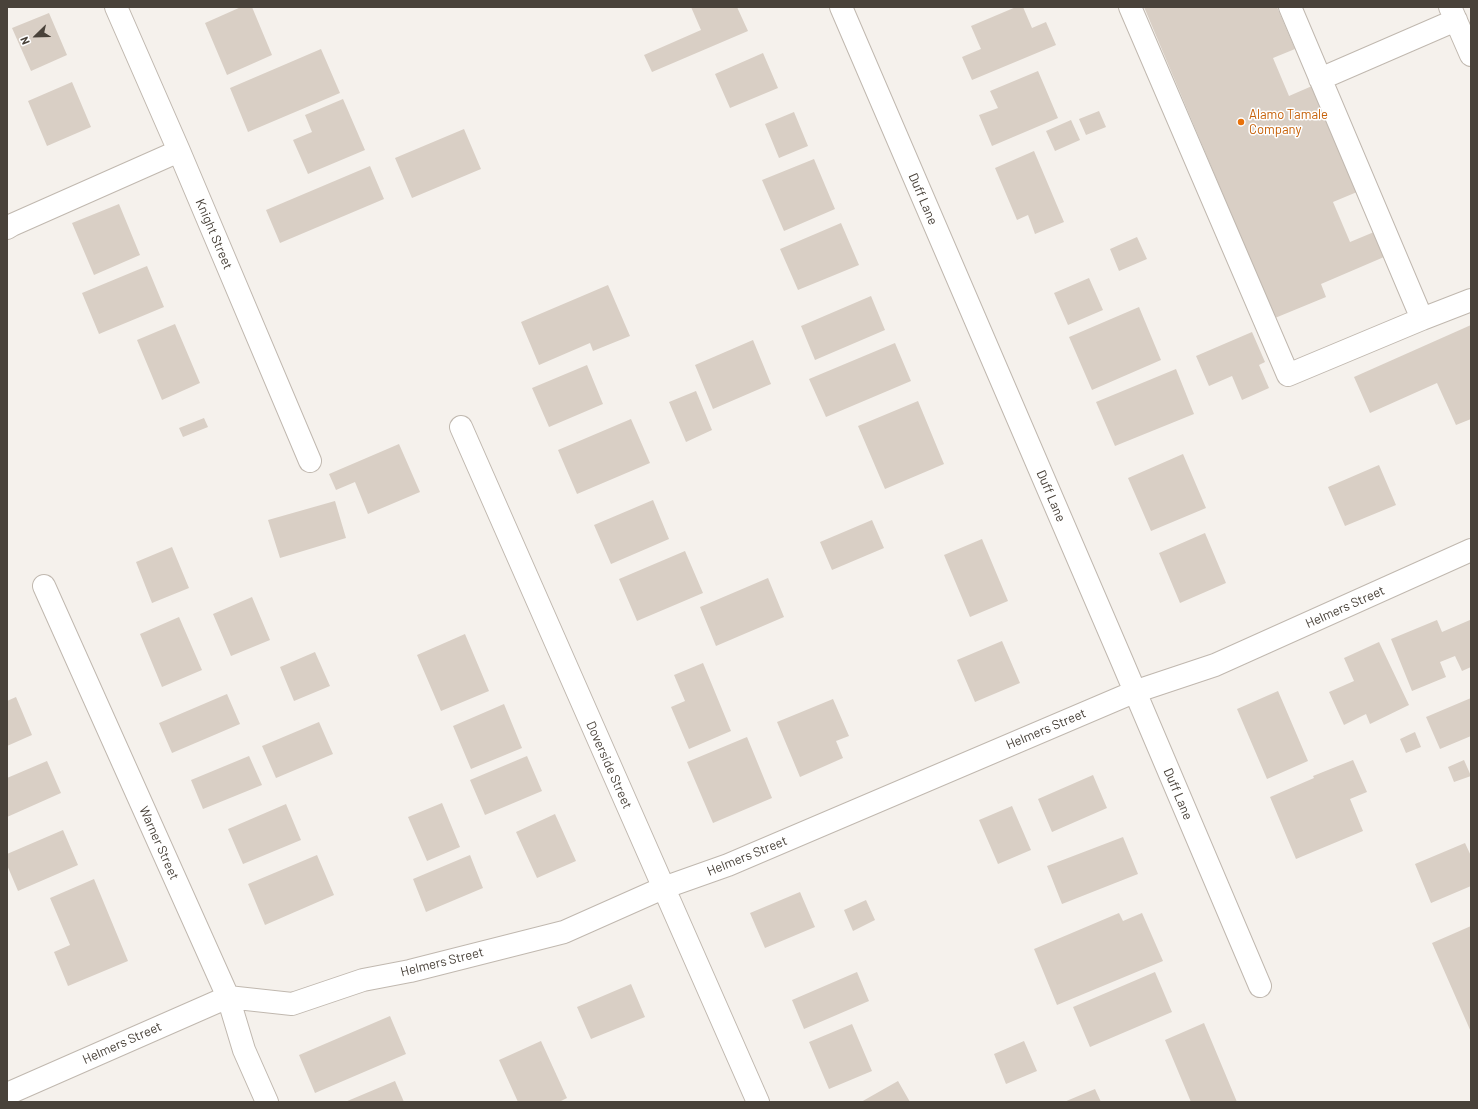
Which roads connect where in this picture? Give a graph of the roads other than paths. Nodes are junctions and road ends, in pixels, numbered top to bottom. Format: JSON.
{"nodes":[{"id":1,"x":116,"y":7,"type":"edge"},
{"id":2,"x":841,"y":7,"type":"edge"},
{"id":3,"x":1130,"y":7,"type":"edge"},
{"id":4,"x":1290,"y":7,"type":"edge"},
{"id":5,"x":1453,"y":14,"type":"edge"},
{"id":6,"x":1471,"y":55,"type":"edge"},
{"id":7,"x":1320,"y":79,"type":"junction"},
{"id":8,"x":180,"y":151,"type":"junction"},
{"id":9,"x":7,"y":228,"type":"edge"},
{"id":10,"x":1471,"y":300,"type":"edge"},
{"id":11,"x":1422,"y":319,"type":"junction"},
{"id":12,"x":461,"y":427,"type":"dead end"},
{"id":13,"x":310,"y":461,"type":"dead end"},
{"id":14,"x":1471,"y":550,"type":"edge"},
{"id":15,"x":44,"y":586,"type":"dead end"},
{"id":16,"x":1134,"y":692,"type":"junction"},
{"id":17,"x":663,"y":888,"type":"junction"},
{"id":18,"x":1260,"y":986,"type":"dead end"},
{"id":19,"x":228,"y":997,"type":"junction"},
{"id":20,"x":7,"y":1094,"type":"edge"},
{"id":21,"x":267,"y":1102,"type":"edge"},
{"id":22,"x":758,"y":1102,"type":"edge"}],
"edges":[{"from":1,"to":8,"type":"street","name":"Knight Street"},
{"from":2,"to":16,"type":"street","name":"Duff Lane"},
{"from":3,"to":11,"type":"street"},
{"from":4,"to":7,"type":"street"},
{"from":5,"to":6,"type":"street"},
{"from":5,"to":7,"type":"street"},
{"from":7,"to":11,"type":"street"},
{"from":8,"to":9,"type":"street"},
{"from":8,"to":13,"type":"street","name":"Knight Street"},
{"from":10,"to":11,"type":"street"},
{"from":12,"to":17,"type":"street","name":"Doverside Street"},
{"from":14,"to":16,"type":"street","name":"Helmers Street"},
{"from":15,"to":19,"type":"street","name":"Warner Street"},
{"from":16,"to":17,"type":"street","name":"Helmers Street"},
{"from":16,"to":18,"type":"street","name":"Duff Lane"},
{"from":17,"to":19,"type":"street","name":"Helmers Street"},
{"from":17,"to":22,"type":"street","name":"Doverside Street"},
{"from":19,"to":20,"type":"street","name":"Helmers Street"},
{"from":19,"to":21,"type":"street","name":"Warner Street"}]}
